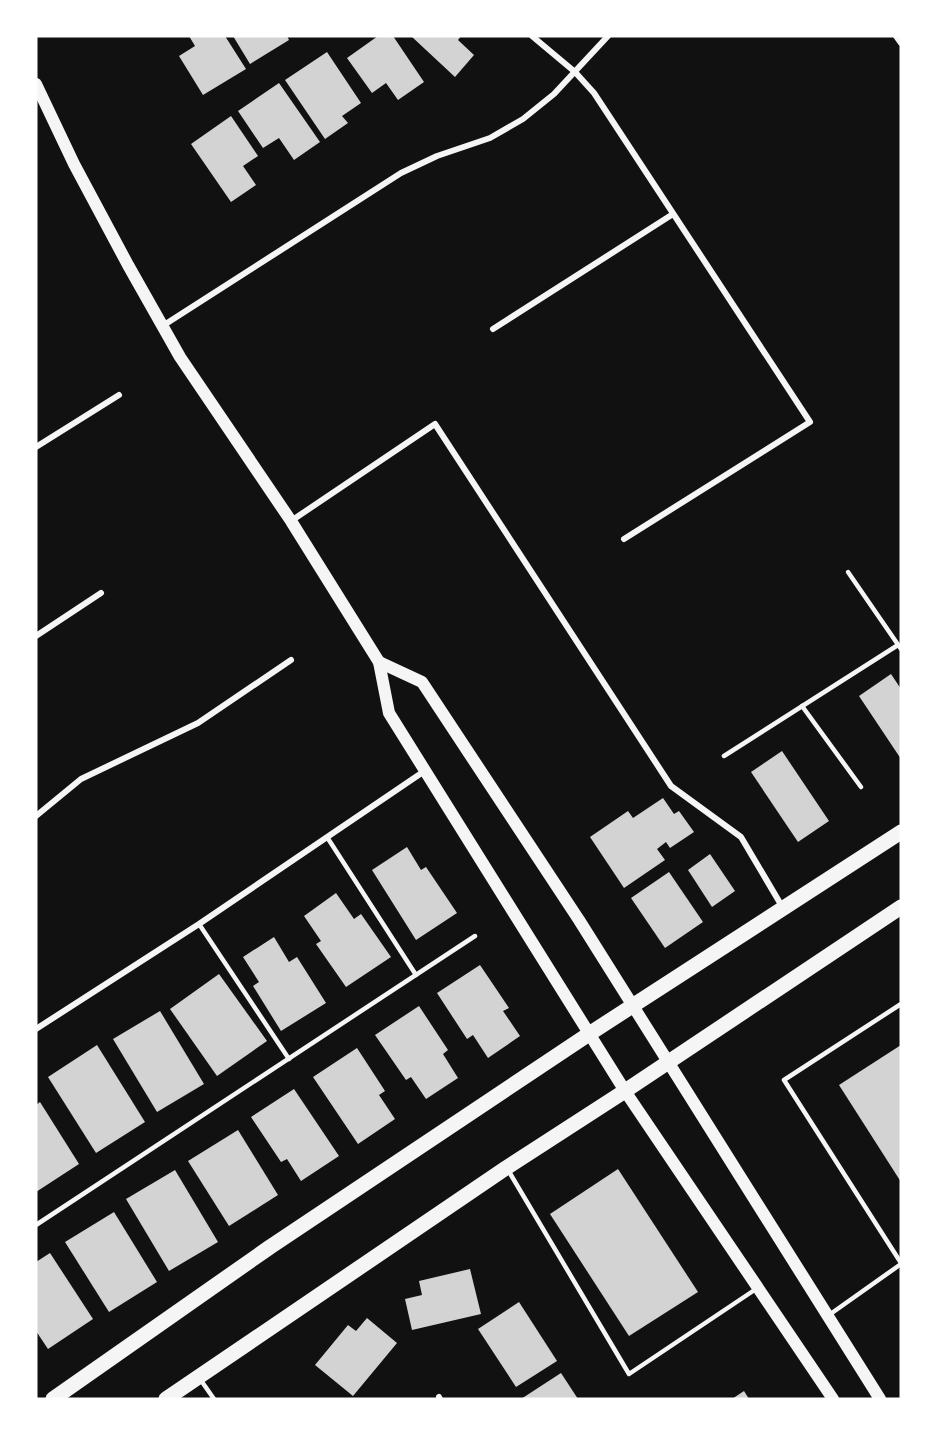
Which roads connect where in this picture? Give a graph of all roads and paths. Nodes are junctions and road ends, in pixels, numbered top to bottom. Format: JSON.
{"nodes":[{"id":1,"x":532,"y":36,"type":"edge"},
{"id":2,"x":608,"y":36,"type":"edge"},
{"id":3,"x":896,"y":36,"type":"edge"},
{"id":4,"x":901,"y":43,"type":"edge"},
{"id":5,"x":575,"y":72,"type":"junction"},
{"id":6,"x":36,"y":84,"type":"edge"},
{"id":7,"x":673,"y":214,"type":"junction"},
{"id":8,"x":164,"y":325,"type":"junction"},
{"id":9,"x":493,"y":329,"type":"dead end"},
{"id":10,"x":119,"y":395,"type":"dead end"},
{"id":11,"x":36,"y":447,"type":"edge"},
{"id":12,"x":291,"y":521,"type":"junction"},
{"id":13,"x":624,"y":539,"type":"dead end"},
{"id":14,"x":848,"y":572,"type":"dead end"},
{"id":15,"x":101,"y":593,"type":"dead end"},
{"id":16,"x":36,"y":636,"type":"edge"},
{"id":17,"x":900,"y":647,"type":"edge"},
{"id":18,"x":291,"y":660,"type":"dead end"},
{"id":19,"x":379,"y":662,"type":"junction"},
{"id":20,"x":802,"y":706,"type":"junction"},
{"id":21,"x":724,"y":756,"type":"dead end"},
{"id":22,"x":426,"y":770,"type":"junction"},
{"id":23,"x":861,"y":787,"type":"dead end"},
{"id":24,"x":36,"y":816,"type":"edge"},
{"id":25,"x":901,"y":832,"type":"edge"},
{"id":26,"x":327,"y":837,"type":"junction"},
{"id":27,"x":901,"y":907,"type":"edge"},
{"id":28,"x":784,"y":908,"type":"junction"},
{"id":29,"x":200,"y":924,"type":"junction"},
{"id":30,"x":475,"y":936,"type":"dead end"},
{"id":31,"x":417,"y":975,"type":"junction"},
{"id":32,"x":901,"y":1004,"type":"edge"},
{"id":33,"x":634,"y":1006,"type":"junction"},
{"id":34,"x":36,"y":1029,"type":"edge"},
{"id":35,"x":589,"y":1034,"type":"junction"},
{"id":36,"x":289,"y":1059,"type":"junction"},
{"id":37,"x":667,"y":1062,"type":"junction"},
{"id":38,"x":625,"y":1091,"type":"junction"},
{"id":39,"x":506,"y":1168,"type":"junction"},
{"id":40,"x":36,"y":1225,"type":"edge"},
{"id":41,"x":901,"y":1264,"type":"edge"},
{"id":42,"x":758,"y":1288,"type":"junction"},
{"id":43,"x":827,"y":1316,"type":"junction"},
{"id":44,"x":199,"y":1376,"type":"junction"},
{"id":45,"x":53,"y":1399,"type":"edge"},
{"id":46,"x":166,"y":1399,"type":"edge"},
{"id":47,"x":214,"y":1399,"type":"edge"},
{"id":48,"x":833,"y":1399,"type":"edge"},
{"id":49,"x":880,"y":1399,"type":"edge"}],
"edges":[{"from":1,"to":5,"type":"street"},
{"from":2,"to":5,"type":"street"},
{"from":3,"to":4,"type":"street"},
{"from":5,"to":7,"type":"street"},
{"from":5,"to":8,"type":"street"},
{"from":6,"to":8,"type":"main road"},
{"from":7,"to":9,"type":"street"},
{"from":7,"to":13,"type":"street"},
{"from":8,"to":12,"type":"main road"},
{"from":10,"to":11,"type":"street"},
{"from":12,"to":19,"type":"main road"},
{"from":12,"to":28,"type":"street"},
{"from":14,"to":17,"type":"lane"},
{"from":15,"to":16,"type":"street"},
{"from":17,"to":20,"type":"lane"},
{"from":18,"to":24,"type":"street"},
{"from":19,"to":22,"type":"main road"},
{"from":19,"to":33,"type":"main road"},
{"from":20,"to":21,"type":"lane"},
{"from":20,"to":23,"type":"lane"},
{"from":22,"to":26,"type":"street"},
{"from":22,"to":35,"type":"main road"},
{"from":25,"to":28,"type":"main road"},
{"from":26,"to":29,"type":"street"},
{"from":26,"to":31,"type":"lane"},
{"from":27,"to":37,"type":"main road"},
{"from":28,"to":33,"type":"main road"},
{"from":29,"to":34,"type":"street"},
{"from":29,"to":36,"type":"lane"},
{"from":30,"to":31,"type":"lane"},
{"from":31,"to":36,"type":"lane"},
{"from":32,"to":41,"type":"lane"},
{"from":33,"to":35,"type":"main road"},
{"from":33,"to":37,"type":"main road"},
{"from":35,"to":38,"type":"main road"},
{"from":35,"to":45,"type":"main road"},
{"from":36,"to":40,"type":"lane"},
{"from":37,"to":38,"type":"main road"},
{"from":37,"to":43,"type":"main road"},
{"from":38,"to":39,"type":"main road"},
{"from":38,"to":42,"type":"main road"},
{"from":39,"to":42,"type":"lane"},
{"from":39,"to":44,"type":"main road"},
{"from":41,"to":43,"type":"lane"},
{"from":42,"to":48,"type":"main road"},
{"from":43,"to":49,"type":"main road"},
{"from":44,"to":46,"type":"main road"},
{"from":44,"to":47,"type":"lane"}]}
